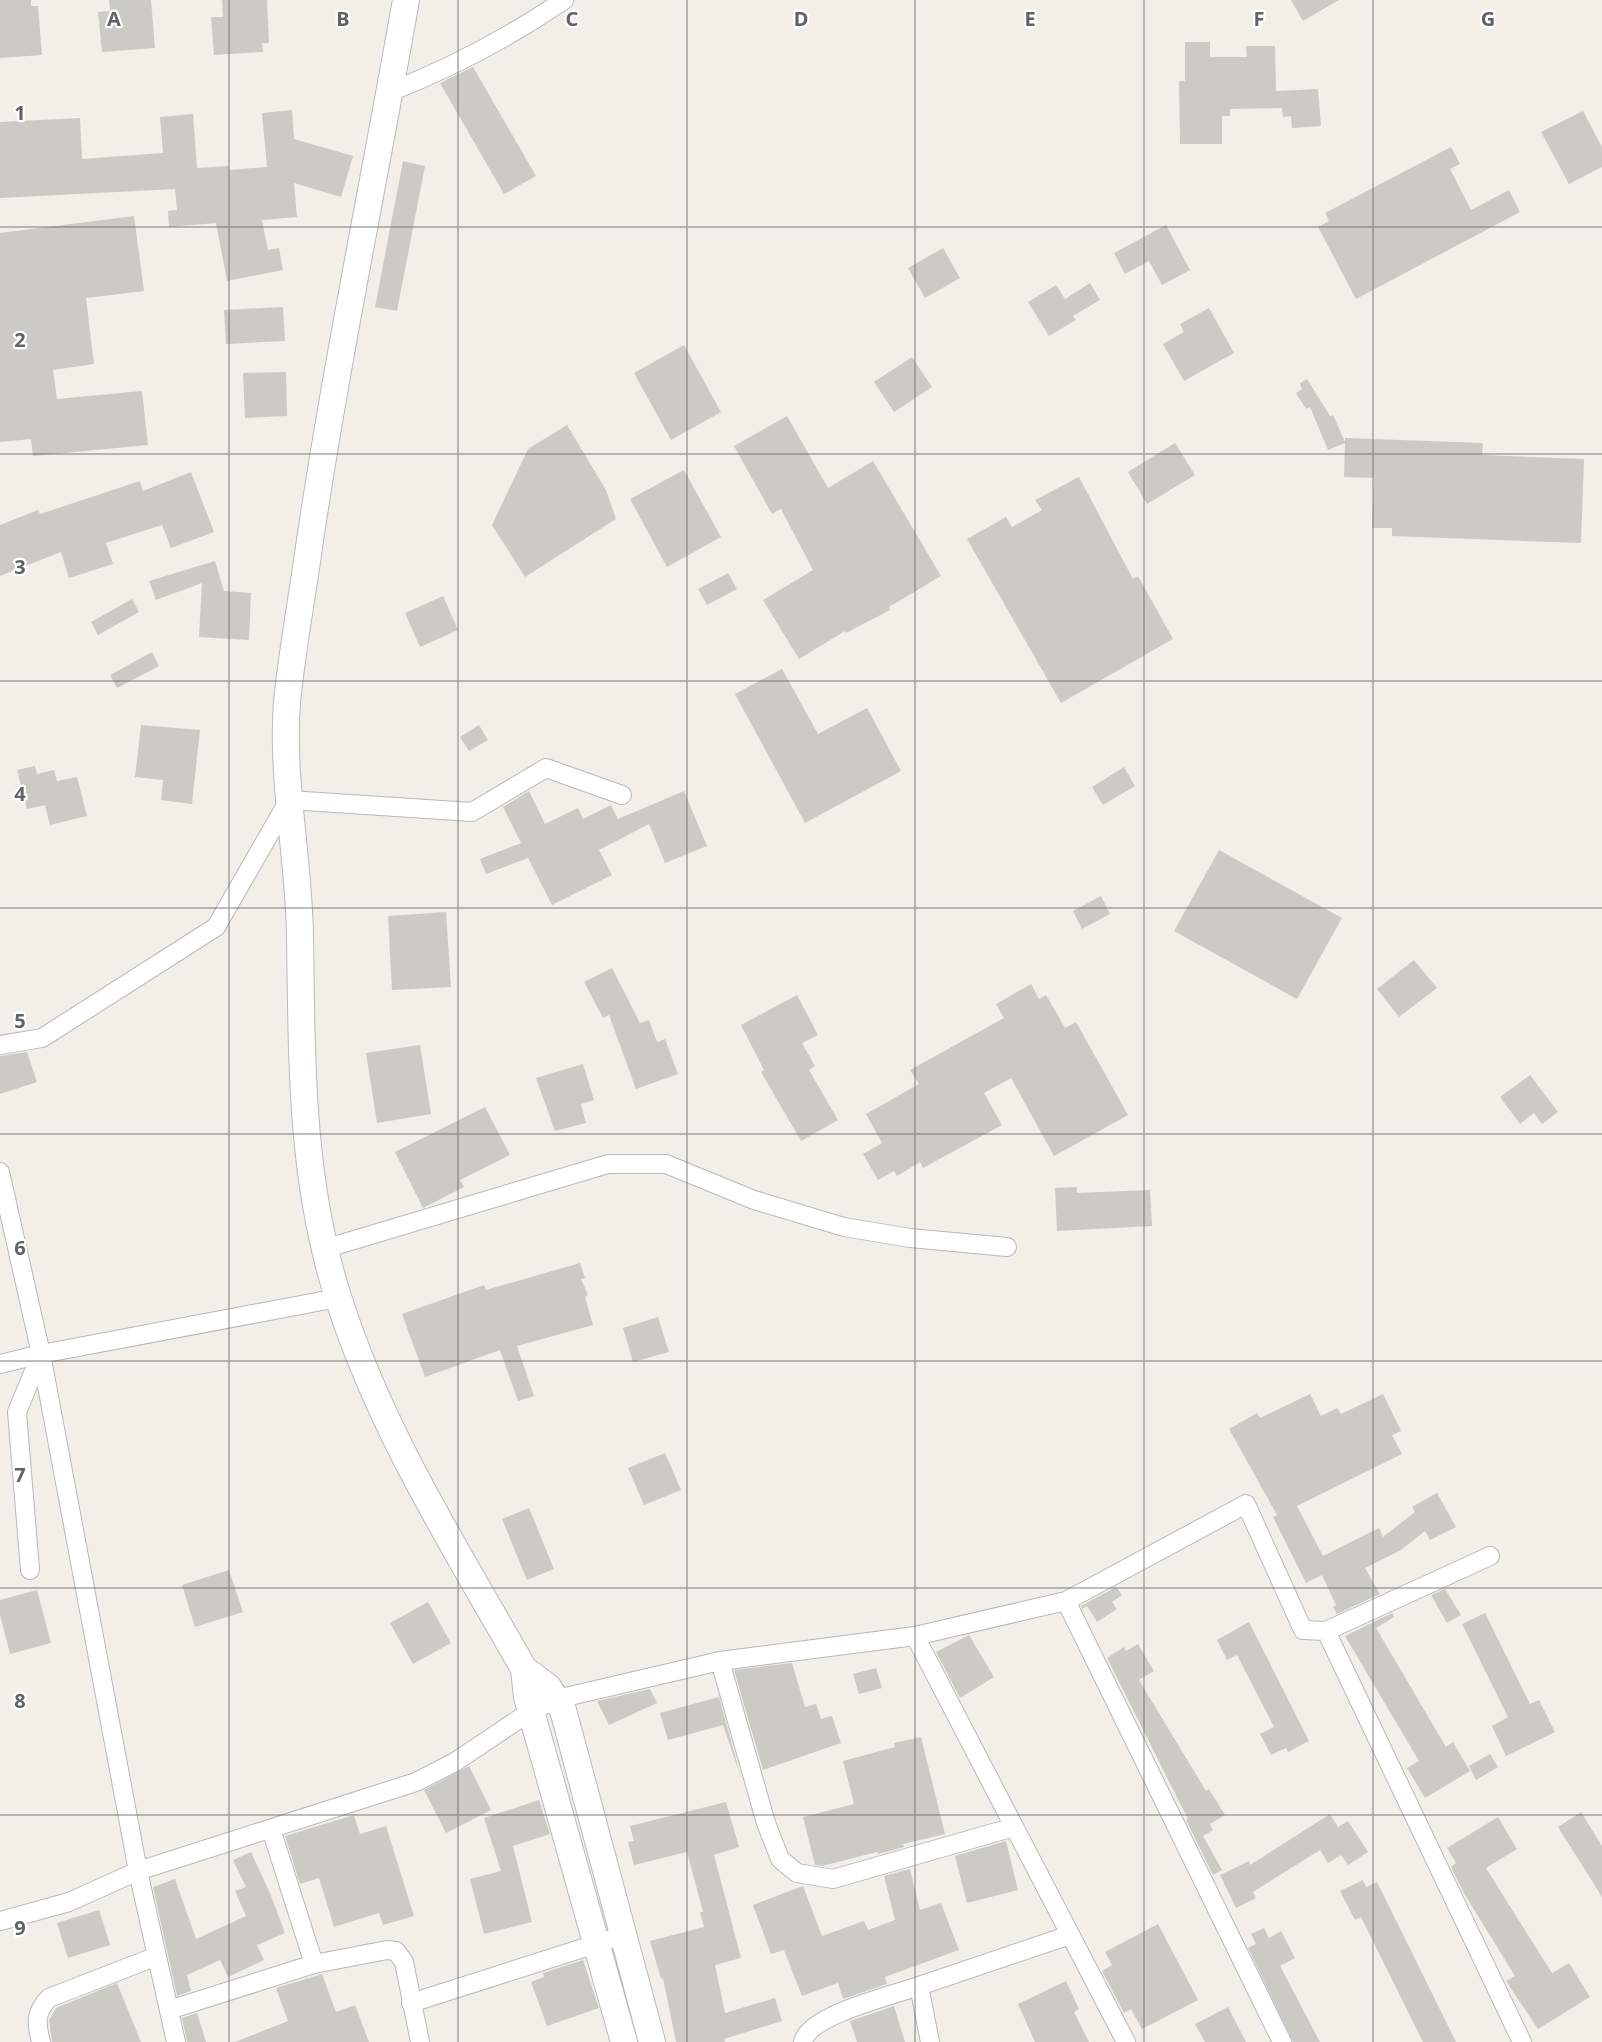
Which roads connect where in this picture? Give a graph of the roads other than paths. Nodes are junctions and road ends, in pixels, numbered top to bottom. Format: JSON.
{"nodes":[{"id":1,"x":406,"y":0,"type":"edge"},
{"id":2,"x":564,"y":0,"type":"edge"},
{"id":3,"x":390,"y":92,"type":"junction"},
{"id":4,"x":622,"y":795,"type":"dead end"},
{"id":5,"x":289,"y":800,"type":"junction"},
{"id":6,"x":0,"y":1045,"type":"edge"},
{"id":7,"x":0,"y":1172,"type":"edge"},
{"id":8,"x":1007,"y":1247,"type":"dead end"},
{"id":9,"x":324,"y":1249,"type":"junction"},
{"id":10,"x":338,"y":1298,"type":"junction"},
{"id":11,"x":41,"y":1354,"type":"junction"},
{"id":12,"x":0,"y":1364,"type":"edge"},
{"id":13,"x":1490,"y":1556,"type":"dead end"},
{"id":14,"x":30,"y":1570,"type":"dead end"},
{"id":15,"x":1066,"y":1601,"type":"junction"},
{"id":16,"x":1326,"y":1631,"type":"junction"},
{"id":17,"x":915,"y":1636,"type":"junction"},
{"id":18,"x":720,"y":1660,"type":"junction"},
{"id":19,"x":524,"y":1669,"type":"junction"},
{"id":20,"x":557,"y":1699,"type":"junction"},
{"id":21,"x":531,"y":1711,"type":"junction"},
{"id":22,"x":1014,"y":1827,"type":"junction"},
{"id":23,"x":271,"y":1829,"type":"junction"},
{"id":24,"x":138,"y":1871,"type":"junction"},
{"id":25,"x":0,"y":1921,"type":"edge"},
{"id":26,"x":624,"y":1935,"type":"junction"},
{"id":27,"x":1070,"y":1935,"type":"junction"},
{"id":28,"x":597,"y":1943,"type":"junction"},
{"id":29,"x":156,"y":1956,"type":"junction"},
{"id":30,"x":314,"y":1964,"type":"junction"},
{"id":31,"x":919,"y":1986,"type":"junction"},
{"id":32,"x":411,"y":2003,"type":"junction"},
{"id":33,"x":169,"y":2010,"type":"junction"},
{"id":34,"x":41,"y":2042,"type":"edge"},
{"id":35,"x":176,"y":2042,"type":"edge"},
{"id":36,"x":420,"y":2042,"type":"edge"},
{"id":37,"x":624,"y":2042,"type":"edge"},
{"id":38,"x":652,"y":2042,"type":"edge"},
{"id":39,"x":803,"y":2042,"type":"edge"},
{"id":40,"x":930,"y":2042,"type":"edge"},
{"id":41,"x":1126,"y":2042,"type":"edge"},
{"id":42,"x":1282,"y":2042,"type":"edge"},
{"id":43,"x":1522,"y":2042,"type":"edge"}],
"edges":[{"from":1,"to":3,"type":"street"},
{"from":2,"to":3,"type":"street"},
{"from":3,"to":5,"type":"street"},
{"from":4,"to":5,"type":"street"},
{"from":5,"to":6,"type":"street"},
{"from":5,"to":9,"type":"street"},
{"from":7,"to":11,"type":"street"},
{"from":8,"to":9,"type":"street"},
{"from":9,"to":10,"type":"street"},
{"from":10,"to":11,"type":"street"},
{"from":10,"to":19,"type":"street"},
{"from":11,"to":12,"type":"street"},
{"from":11,"to":14,"type":"street"},
{"from":11,"to":24,"type":"street"},
{"from":13,"to":16,"type":"street"},
{"from":15,"to":16,"type":"street"},
{"from":15,"to":17,"type":"street"},
{"from":15,"to":42,"type":"street"},
{"from":16,"to":43,"type":"street"},
{"from":17,"to":18,"type":"street"},
{"from":17,"to":22,"type":"street"},
{"from":18,"to":20,"type":"street"},
{"from":18,"to":22,"type":"street"},
{"from":19,"to":20,"type":"street"},
{"from":19,"to":21,"type":"street"},
{"from":20,"to":21,"type":"street"},
{"from":20,"to":26,"type":"street"},
{"from":21,"to":23,"type":"street"},
{"from":21,"to":28,"type":"street"},
{"from":22,"to":27,"type":"street"},
{"from":23,"to":24,"type":"street"},
{"from":23,"to":30,"type":"street"},
{"from":24,"to":25,"type":"street"},
{"from":24,"to":29,"type":"street"},
{"from":26,"to":28,"type":"street"},
{"from":26,"to":38,"type":"street"},
{"from":27,"to":31,"type":"street"},
{"from":27,"to":41,"type":"street"},
{"from":28,"to":32,"type":"street"},
{"from":28,"to":37,"type":"street"},
{"from":29,"to":33,"type":"street"},
{"from":29,"to":34,"type":"street"},
{"from":30,"to":32,"type":"street"},
{"from":30,"to":33,"type":"street"},
{"from":31,"to":39,"type":"street"},
{"from":31,"to":40,"type":"street"},
{"from":32,"to":36,"type":"street"},
{"from":33,"to":35,"type":"street"}]}
